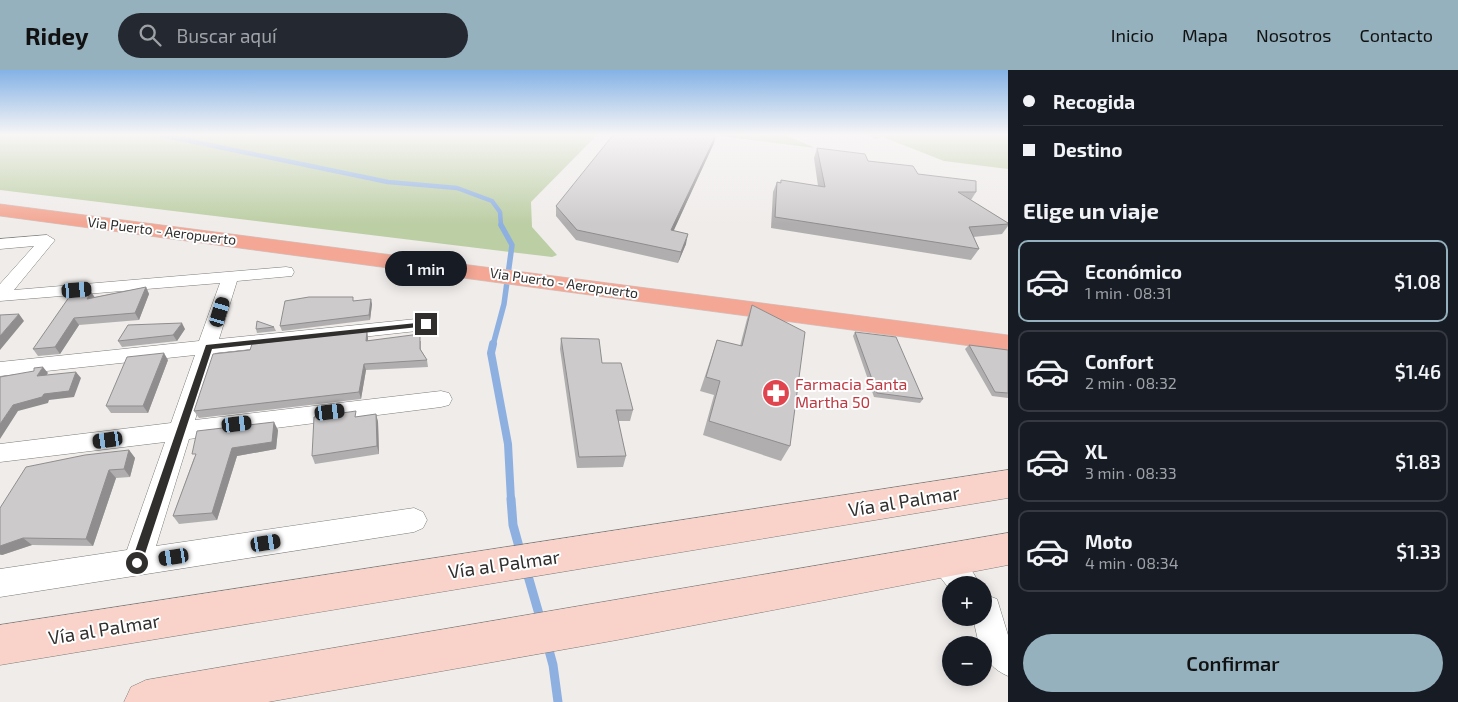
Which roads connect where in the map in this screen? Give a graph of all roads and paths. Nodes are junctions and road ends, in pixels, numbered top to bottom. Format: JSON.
{"nodes":[{"id":1,"x":0,"y":198,"type":"edge"},
{"id":2,"x":0,"y":210,"type":"edge"},
{"id":3,"x":0,"y":244,"type":"edge"},
{"id":4,"x":449,"y":261,"type":"junction"},
{"id":5,"x":286,"y":272,"type":"dead end"},
{"id":6,"x":562,"y":275,"type":"junction"},
{"id":7,"x":230,"y":277,"type":"junction"},
{"id":8,"x":0,"y":296,"type":"edge"},
{"id":9,"x":426,"y":324,"type":"dead end"},
{"id":10,"x":1008,"y":324,"type":"edge"},
{"id":11,"x":1008,"y":343,"type":"edge"},
{"id":12,"x":209,"y":347,"type":"junction"},
{"id":13,"x":0,"y":369,"type":"edge"},
{"id":14,"x":441,"y":399,"type":"dead end"},
{"id":15,"x":181,"y":430,"type":"junction"},
{"id":16,"x":0,"y":453,"type":"edge"},
{"id":17,"x":1008,"y":484,"type":"edge"},
{"id":18,"x":414,"y":520,"type":"dead end"},
{"id":19,"x":1008,"y":549,"type":"edge"},
{"id":20,"x":137,"y":563,"type":"junction"},
{"id":21,"x":954,"y":572,"type":"edge"},
{"id":22,"x":0,"y":583,"type":"edge"},
{"id":23,"x":993,"y":614,"type":"edge"},
{"id":24,"x":0,"y":645,"type":"edge"},
{"id":25,"x":1008,"y":660,"type":"edge"},
{"id":26,"x":230,"y":694,"type":"edge"},
{"id":27,"x":146,"y":702,"type":"edge"}],
"edges":[{"from":1,"to":4,"type":"main road","name":"Via Puerto - Aeropuerto"},
{"from":2,"to":4,"type":"main road","name":"Via Puerto - Aeropuerto"},
{"from":3,"to":8,"type":"street"},
{"from":4,"to":6,"type":"main road","name":"Via Puerto - Aeropuerto"},
{"from":5,"to":7,"type":"street"},
{"from":6,"to":10,"type":"main road","name":"Via Puerto - Aeropuerto"},
{"from":6,"to":11,"type":"main road","name":"Via Puerto - Aeropuerto"},
{"from":7,"to":8,"type":"street"},
{"from":7,"to":12,"type":"street"},
{"from":9,"to":12,"type":"street"},
{"from":12,"to":13,"type":"street"},
{"from":12,"to":15,"type":"street"},
{"from":14,"to":15,"type":"street"},
{"from":15,"to":16,"type":"street"},
{"from":15,"to":20,"type":"street"},
{"from":17,"to":24,"type":"main road","name":"Vía al Palmar"},
{"from":18,"to":20,"type":"street"},
{"from":19,"to":21,"type":"main road"},
{"from":20,"to":22,"type":"street"},
{"from":21,"to":26,"type":"main road"},
{"from":23,"to":25,"type":"street"},
{"from":26,"to":27,"type":"main road"}]}
